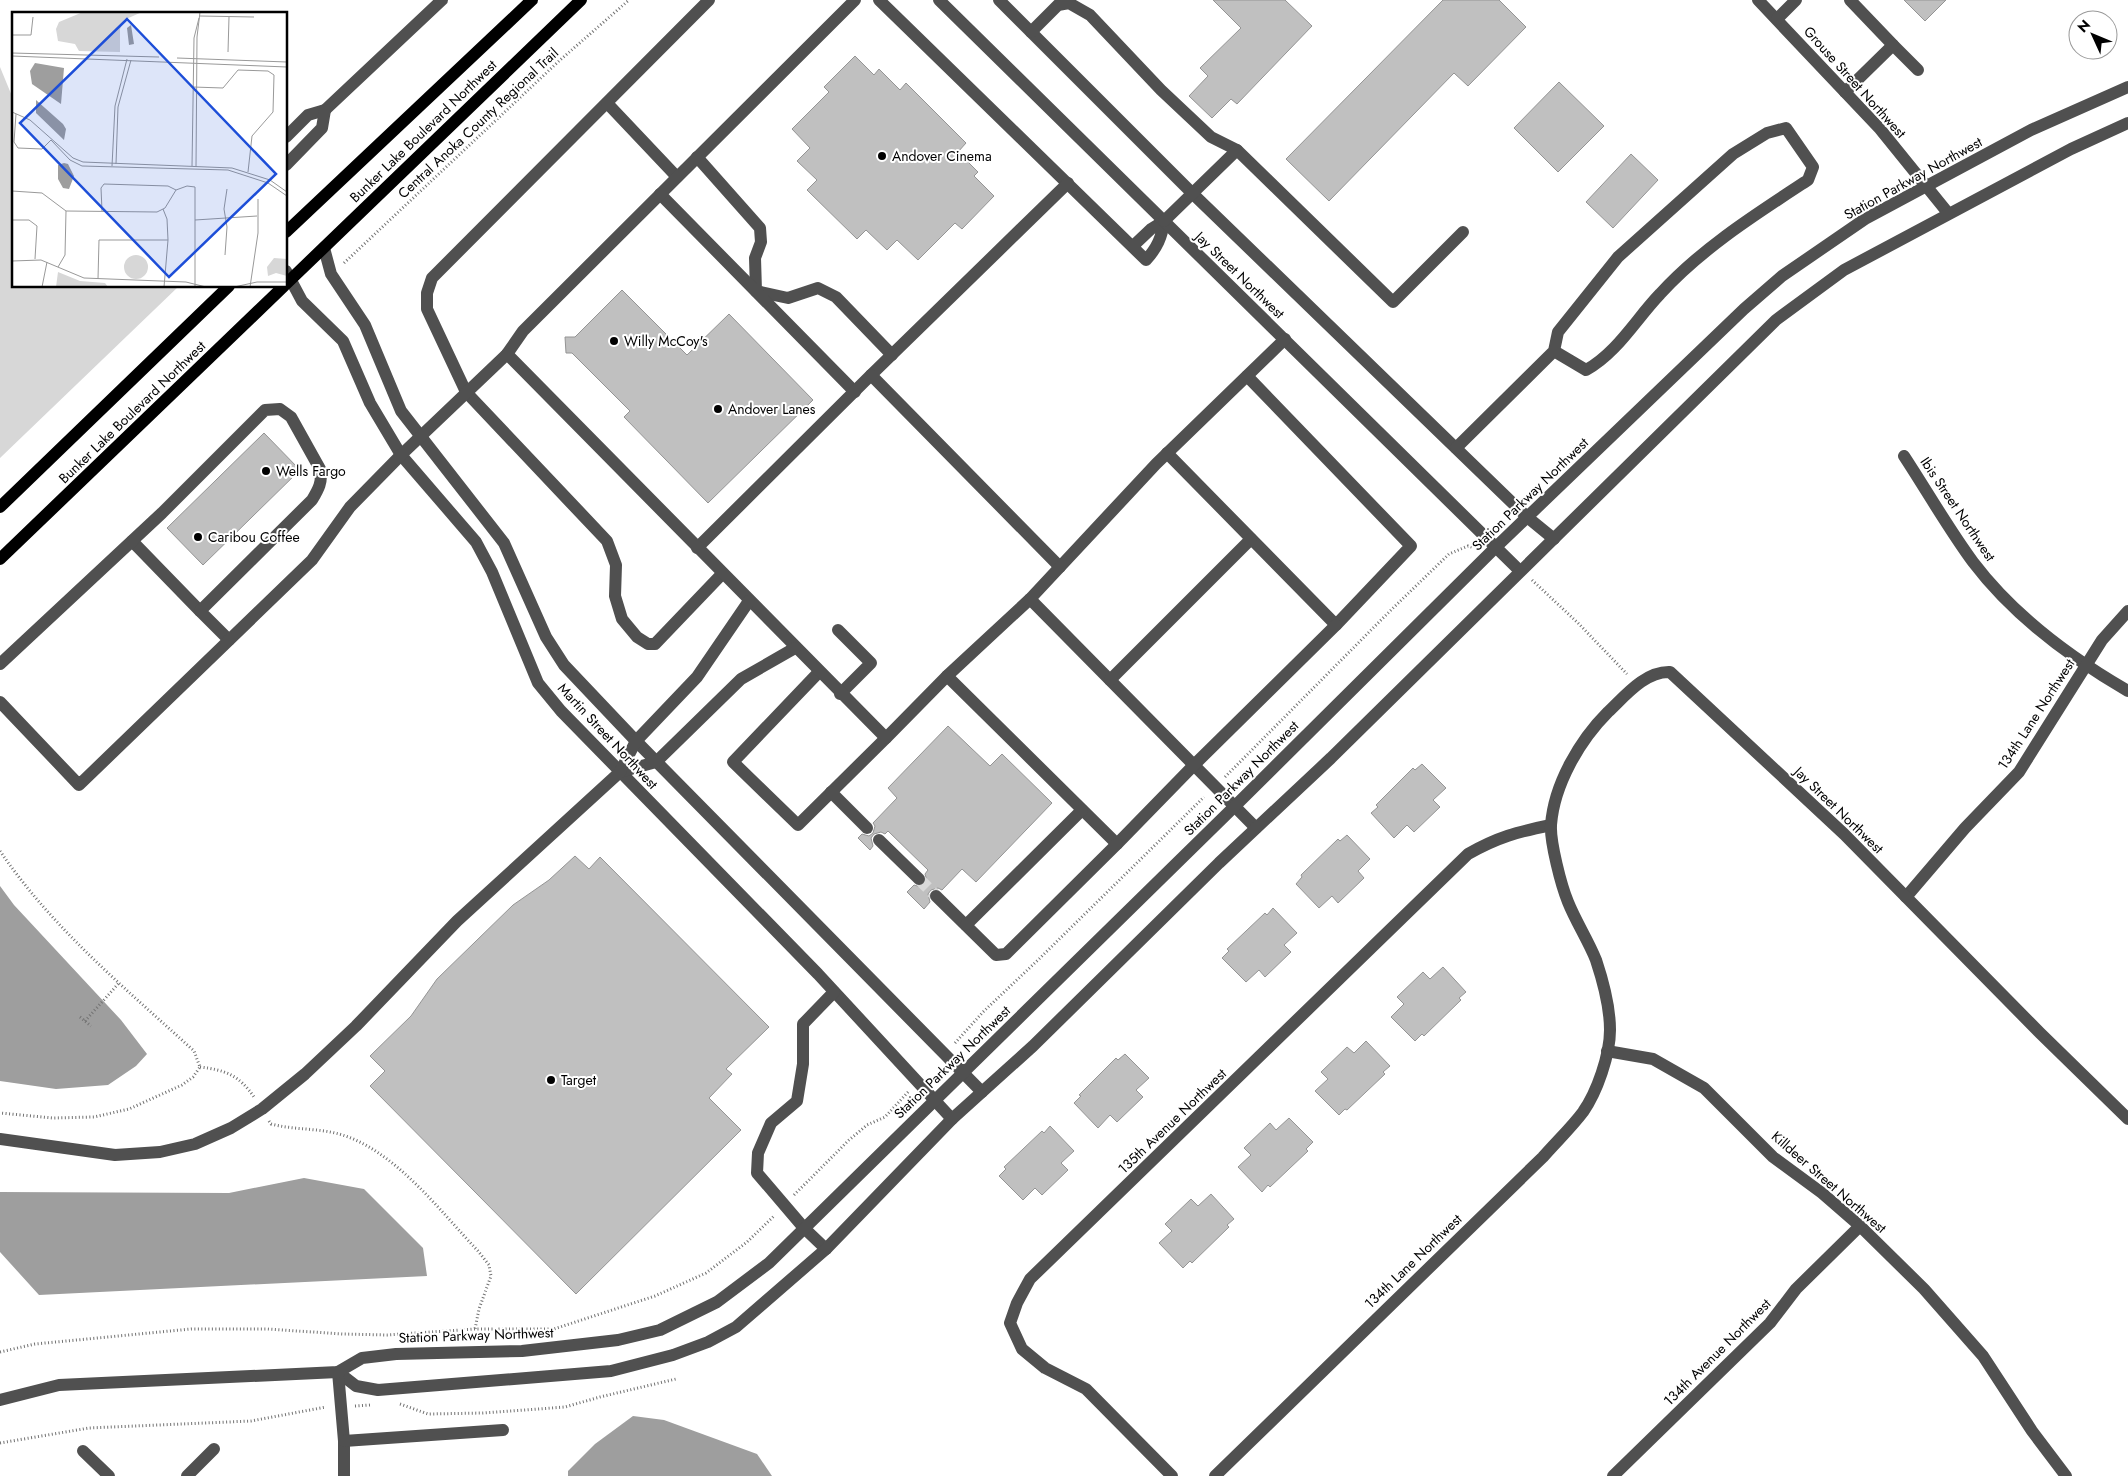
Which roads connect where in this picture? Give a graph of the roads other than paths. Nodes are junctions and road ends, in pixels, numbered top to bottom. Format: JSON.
{"nodes":[{"id":1,"x":442,"y":0,"type":"edge"},
{"id":2,"x":532,"y":0,"type":"edge"},
{"id":3,"x":580,"y":0,"type":"edge"},
{"id":4,"x":709,"y":0,"type":"edge"},
{"id":5,"x":854,"y":0,"type":"edge"},
{"id":6,"x":879,"y":0,"type":"edge"},
{"id":7,"x":939,"y":0,"type":"edge"},
{"id":8,"x":999,"y":0,"type":"edge"},
{"id":9,"x":1758,"y":0,"type":"edge"},
{"id":10,"x":1796,"y":0,"type":"edge"},
{"id":11,"x":1850,"y":0,"type":"edge"},
{"id":12,"x":1777,"y":19,"type":"junction"},
{"id":13,"x":1031,"y":32,"type":"junction"},
{"id":14,"x":1893,"y":45,"type":"junction"},
{"id":15,"x":1918,"y":70,"type":"dead end"},
{"id":16,"x":2128,"y":86,"type":"edge"},
{"id":17,"x":1845,"y":92,"type":"junction"},
{"id":18,"x":607,"y":102,"type":"junction"},
{"id":19,"x":325,"y":110,"type":"junction"},
{"id":20,"x":2128,"y":123,"type":"edge"},
{"id":21,"x":288,"y":135,"type":"edge"},
{"id":22,"x":1237,"y":150,"type":"junction"},
{"id":23,"x":697,"y":157,"type":"junction"},
{"id":24,"x":288,"y":162,"type":"edge"},
{"id":25,"x":677,"y":177,"type":"junction"},
{"id":26,"x":1068,"y":183,"type":"junction"},
{"id":27,"x":1926,"y":187,"type":"junction"},
{"id":28,"x":1192,"y":193,"type":"junction"},
{"id":29,"x":660,"y":194,"type":"junction"},
{"id":30,"x":1948,"y":213,"type":"junction"},
{"id":31,"x":1164,"y":221,"type":"junction"},
{"id":32,"x":288,"y":230,"type":"edge"},
{"id":33,"x":1463,"y":232,"type":"dead end"},
{"id":34,"x":1133,"y":246,"type":"junction"},
{"id":35,"x":324,"y":248,"type":"junction"},
{"id":36,"x":288,"y":279,"type":"edge"},
{"id":37,"x":288,"y":281,"type":"edge"},
{"id":38,"x":227,"y":288,"type":"edge"},
{"id":39,"x":279,"y":288,"type":"edge"},
{"id":40,"x":756,"y":291,"type":"junction"},
{"id":41,"x":1285,"y":339,"type":"junction"},
{"id":42,"x":1554,"y":351,"type":"junction"},
{"id":43,"x":507,"y":354,"type":"junction"},
{"id":44,"x":892,"y":355,"type":"junction"},
{"id":45,"x":871,"y":376,"type":"junction"},
{"id":46,"x":1247,"y":376,"type":"junction"},
{"id":47,"x":466,"y":392,"type":"junction"},
{"id":48,"x":855,"y":392,"type":"junction"},
{"id":49,"x":420,"y":437,"type":"junction"},
{"id":50,"x":1456,"y":448,"type":"junction"},
{"id":51,"x":1167,"y":454,"type":"junction"},
{"id":52,"x":401,"y":455,"type":"junction"},
{"id":53,"x":1904,"y":456,"type":"dead end"},
{"id":54,"x":0,"y":507,"type":"edge"},
{"id":55,"x":1527,"y":517,"type":"junction"},
{"id":56,"x":1251,"y":539,"type":"junction"},
{"id":57,"x":1554,"y":539,"type":"junction"},
{"id":58,"x":132,"y":541,"type":"junction"},
{"id":59,"x":1497,"y":546,"type":"junction"},
{"id":60,"x":697,"y":548,"type":"junction"},
{"id":61,"x":0,"y":559,"type":"edge"},
{"id":62,"x":1060,"y":567,"type":"junction"},
{"id":63,"x":722,"y":574,"type":"junction"},
{"id":64,"x":1526,"y":575,"type":"junction"},
{"id":65,"x":1030,"y":599,"type":"junction"},
{"id":66,"x":749,"y":601,"type":"junction"},
{"id":67,"x":200,"y":611,"type":"junction"},
{"id":68,"x":2128,"y":611,"type":"edge"},
{"id":69,"x":1336,"y":625,"type":"junction"},
{"id":70,"x":838,"y":630,"type":"dead end"},
{"id":71,"x":229,"y":640,"type":"junction"},
{"id":72,"x":795,"y":648,"type":"junction"},
{"id":73,"x":0,"y":664,"type":"edge"},
{"id":74,"x":2086,"y":665,"type":"junction"},
{"id":75,"x":819,"y":672,"type":"junction"},
{"id":76,"x":946,"y":676,"type":"junction"},
{"id":77,"x":1110,"y":680,"type":"junction"},
{"id":78,"x":2128,"y":691,"type":"edge"},
{"id":79,"x":840,"y":694,"type":"junction"},
{"id":80,"x":0,"y":702,"type":"edge"},
{"id":81,"x":886,"y":738,"type":"junction"},
{"id":82,"x":636,"y":741,"type":"junction"},
{"id":83,"x":656,"y":762,"type":"junction"},
{"id":84,"x":1194,"y":765,"type":"junction"},
{"id":85,"x":620,"y":772,"type":"junction"},
{"id":86,"x":831,"y":792,"type":"junction"},
{"id":87,"x":1235,"y":806,"type":"junction"},
{"id":88,"x":1082,"y":810,"type":"junction"},
{"id":89,"x":1551,"y":825,"type":"junction"},
{"id":90,"x":867,"y":828,"type":"dead end"},
{"id":91,"x":1256,"y":828,"type":"junction"},
{"id":92,"x":879,"y":840,"type":"dead end"},
{"id":93,"x":1117,"y":844,"type":"junction"},
{"id":94,"x":919,"y":879,"type":"tunnel mouth"},
{"id":95,"x":936,"y":896,"type":"tunnel mouth"},
{"id":96,"x":1906,"y":897,"type":"junction"},
{"id":97,"x":966,"y":926,"type":"junction"},
{"id":98,"x":834,"y":992,"type":"junction"},
{"id":99,"x":1607,"y":1051,"type":"junction"},
{"id":100,"x":963,"y":1073,"type":"junction"},
{"id":101,"x":982,"y":1092,"type":"junction"},
{"id":102,"x":935,"y":1100,"type":"junction"},
{"id":103,"x":952,"y":1119,"type":"junction"},
{"id":104,"x":2128,"y":1119,"type":"edge"},
{"id":105,"x":0,"y":1139,"type":"edge"},
{"id":106,"x":1860,"y":1226,"type":"junction"},
{"id":107,"x":804,"y":1228,"type":"junction"},
{"id":108,"x":826,"y":1250,"type":"junction"},
{"id":109,"x":338,"y":1372,"type":"junction"},
{"id":110,"x":0,"y":1400,"type":"edge"},
{"id":111,"x":503,"y":1430,"type":"dead end"},
{"id":112,"x":344,"y":1441,"type":"junction"},
{"id":113,"x":214,"y":1449,"type":"dead end"},
{"id":114,"x":83,"y":1451,"type":"dead end"},
{"id":115,"x":109,"y":1476,"type":"edge"},
{"id":116,"x":187,"y":1476,"type":"edge"},
{"id":117,"x":344,"y":1476,"type":"edge"},
{"id":118,"x":1172,"y":1476,"type":"edge"},
{"id":119,"x":1215,"y":1476,"type":"edge"},
{"id":120,"x":1613,"y":1476,"type":"edge"},
{"id":121,"x":2066,"y":1476,"type":"edge"}],
"edges":[{"from":1,"to":19,"type":"street"},
{"from":2,"to":32,"type":"main road","name":"Bunker Lake Boulevard Northwest"},
{"from":3,"to":35,"type":"main road","name":"Bunker Lake Boulevard Northwest"},
{"from":4,"to":18,"type":"street"},
{"from":5,"to":23,"type":"street"},
{"from":6,"to":26,"type":"street"},
{"from":7,"to":31,"type":"street","name":"Jay Street Northwest"},
{"from":8,"to":13,"type":"street","name":"Jay Street Northwest"},
{"from":9,"to":12,"type":"street","name":"Grouse Street Northwest"},
{"from":10,"to":12,"type":"street"},
{"from":11,"to":14,"type":"street"},
{"from":12,"to":17,"type":"street","name":"Grouse Street Northwest"},
{"from":13,"to":22,"type":"street"},
{"from":13,"to":28,"type":"street","name":"Jay Street Northwest"},
{"from":14,"to":15,"type":"street"},
{"from":14,"to":17,"type":"street"},
{"from":16,"to":27,"type":"street","name":"Station Parkway Northwest"},
{"from":17,"to":27,"type":"street","name":"Grouse Street Northwest"},
{"from":18,"to":25,"type":"street"},
{"from":18,"to":47,"type":"street"},
{"from":19,"to":21,"type":"street"},
{"from":19,"to":24,"type":"street"},
{"from":20,"to":30,"type":"street"},
{"from":22,"to":28,"type":"street"},
{"from":22,"to":33,"type":"street"},
{"from":23,"to":25,"type":"street"},
{"from":23,"to":40,"type":"street"},
{"from":25,"to":29,"type":"street"},
{"from":26,"to":34,"type":"street"},
{"from":26,"to":44,"type":"street"},
{"from":27,"to":30,"type":"street","name":"Grouse Street Northwest"},
{"from":27,"to":55,"type":"street","name":"Station Parkway Northwest"},
{"from":28,"to":31,"type":"street"},
{"from":28,"to":50,"type":"street","name":"Jay Street Northwest"},
{"from":29,"to":40,"type":"street"},
{"from":29,"to":43,"type":"street"},
{"from":30,"to":57,"type":"street"},
{"from":31,"to":34,"type":"street"},
{"from":31,"to":34,"type":"street"},
{"from":31,"to":41,"type":"street","name":"Jay Street Northwest"},
{"from":35,"to":36,"type":"main road","name":"Bunker Lake Boulevard Northwest"},
{"from":35,"to":49,"type":"street","name":"Martin Street Northwest"},
{"from":37,"to":52,"type":"street","name":"Martin Street Northwest"},
{"from":38,"to":54,"type":"main road","name":"Bunker Lake Boulevard Northwest"},
{"from":39,"to":61,"type":"main road","name":"Bunker Lake Boulevard Northwest"},
{"from":40,"to":44,"type":"street"},
{"from":40,"to":48,"type":"street"},
{"from":41,"to":46,"type":"street"},
{"from":41,"to":59,"type":"street","name":"Jay Street Northwest"},
{"from":42,"to":42,"type":"street"},
{"from":42,"to":50,"type":"street"},
{"from":43,"to":47,"type":"street"},
{"from":43,"to":60,"type":"street"},
{"from":44,"to":45,"type":"street"},
{"from":45,"to":48,"type":"street"},
{"from":45,"to":62,"type":"street"},
{"from":46,"to":51,"type":"street"},
{"from":46,"to":69,"type":"street"},
{"from":47,"to":49,"type":"street"},
{"from":47,"to":63,"type":"street"},
{"from":48,"to":60,"type":"street"},
{"from":49,"to":52,"type":"street"},
{"from":49,"to":82,"type":"street","name":"Martin Street Northwest"},
{"from":50,"to":55,"type":"street","name":"Jay Street Northwest"},
{"from":51,"to":56,"type":"street"},
{"from":51,"to":62,"type":"street"},
{"from":52,"to":71,"type":"street"},
{"from":52,"to":85,"type":"street","name":"Martin Street Northwest"},
{"from":53,"to":74,"type":"street","name":"Ibis Street Northwest"},
{"from":55,"to":57,"type":"street","name":"Jay Street Northwest"},
{"from":55,"to":59,"type":"street","name":"Station Parkway Northwest"},
{"from":56,"to":69,"type":"street"},
{"from":56,"to":77,"type":"street"},
{"from":57,"to":64,"type":"street"},
{"from":58,"to":67,"type":"street"},
{"from":58,"to":67,"type":"street"},
{"from":58,"to":73,"type":"street"},
{"from":59,"to":64,"type":"street","name":"Jay Street Northwest"},
{"from":59,"to":87,"type":"street","name":"Station Parkway Northwest"},
{"from":60,"to":63,"type":"street"},
{"from":62,"to":65,"type":"street"},
{"from":63,"to":66,"type":"street"},
{"from":64,"to":91,"type":"street"},
{"from":65,"to":76,"type":"street"},
{"from":65,"to":77,"type":"street"},
{"from":66,"to":72,"type":"street"},
{"from":66,"to":82,"type":"street"},
{"from":67,"to":71,"type":"street"},
{"from":68,"to":74,"type":"street","name":"134th Lane Northwest"},
{"from":69,"to":84,"type":"street"},
{"from":70,"to":79,"type":"street"},
{"from":71,"to":80,"type":"street"},
{"from":72,"to":75,"type":"street"},
{"from":72,"to":83,"type":"street"},
{"from":74,"to":78,"type":"street","name":"Ibis Street Northwest"},
{"from":74,"to":96,"type":"street","name":"134th Lane Northwest"},
{"from":75,"to":79,"type":"street"},
{"from":75,"to":86,"type":"street"},
{"from":76,"to":81,"type":"street"},
{"from":76,"to":88,"type":"street"},
{"from":77,"to":84,"type":"street"},
{"from":79,"to":81,"type":"street"},
{"from":81,"to":86,"type":"street"},
{"from":82,"to":83,"type":"street","name":"Martin Street Northwest"},
{"from":82,"to":85,"type":"street"},
{"from":83,"to":85,"type":"street"},
{"from":83,"to":100,"type":"street","name":"Martin Street Northwest"},
{"from":84,"to":87,"type":"street"},
{"from":84,"to":93,"type":"street"},
{"from":85,"to":98,"type":"street","name":"Martin Street Northwest"},
{"from":85,"to":105,"type":"street"},
{"from":86,"to":90,"type":"street"},
{"from":87,"to":91,"type":"street"},
{"from":87,"to":100,"type":"street","name":"Station Parkway Northwest"},
{"from":88,"to":93,"type":"street"},
{"from":88,"to":97,"type":"street"},
{"from":89,"to":96,"type":"street","name":"Jay Street Northwest"},
{"from":89,"to":99,"type":"street"},
{"from":89,"to":118,"type":"street","name":"135th Avenue Northwest"},
{"from":91,"to":101,"type":"street"},
{"from":92,"to":94,"type":"street"},
{"from":93,"to":97,"type":"street"},
{"from":95,"to":97,"type":"street"},
{"from":96,"to":104,"type":"street","name":"Jay Street Northwest"},
{"from":98,"to":102,"type":"street","name":"Martin Street Northwest"},
{"from":98,"to":107,"type":"street"},
{"from":99,"to":106,"type":"street","name":"Killdeer Street Northwest"},
{"from":99,"to":119,"type":"street","name":"134th Lane Northwest"},
{"from":100,"to":101,"type":"street","name":"Martin Street Northwest"},
{"from":100,"to":102,"type":"street","name":"Station Parkway Northwest"},
{"from":101,"to":103,"type":"street"},
{"from":102,"to":103,"type":"street","name":"Martin Street Northwest"},
{"from":102,"to":107,"type":"street","name":"Station Parkway Northwest"},
{"from":103,"to":108,"type":"street"},
{"from":106,"to":120,"type":"street","name":"134th Avenue Northwest"},
{"from":106,"to":121,"type":"street","name":"Killdeer Street Northwest"},
{"from":107,"to":108,"type":"street"},
{"from":107,"to":109,"type":"street","name":"Station Parkway Northwest"},
{"from":108,"to":109,"type":"street"},
{"from":109,"to":110,"type":"street","name":"Station Parkway Northwest"},
{"from":109,"to":112,"type":"street"},
{"from":111,"to":112,"type":"street"},
{"from":112,"to":117,"type":"street"},
{"from":113,"to":116,"type":"street"},
{"from":114,"to":115,"type":"street"}]}
